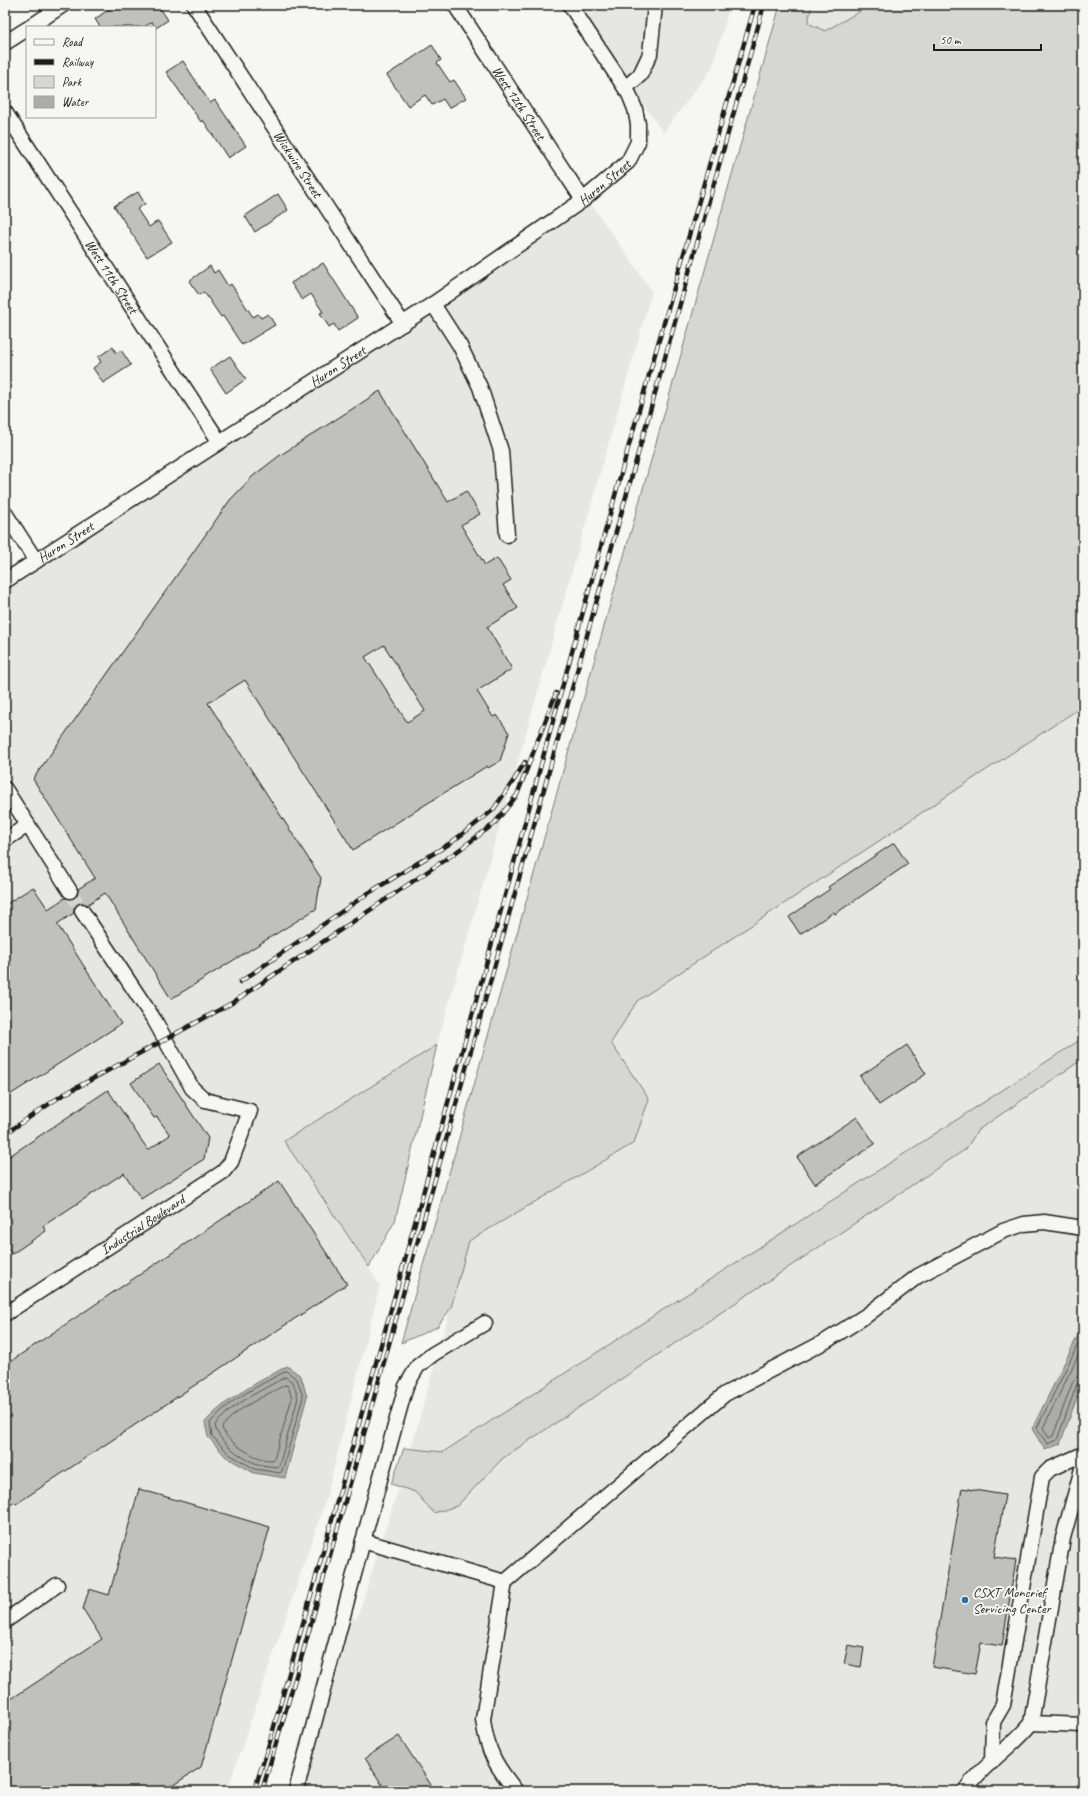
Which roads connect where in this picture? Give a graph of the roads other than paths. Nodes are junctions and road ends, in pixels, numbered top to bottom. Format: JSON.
{"nodes":[{"id":1,"x":63,"y":5,"type":"edge"},
{"id":2,"x":194,"y":5,"type":"edge"},
{"id":3,"x":455,"y":5,"type":"edge"},
{"id":4,"x":570,"y":5,"type":"edge"},
{"id":5,"x":655,"y":5,"type":"edge"},
{"id":6,"x":32,"y":26,"type":"edge"},
{"id":7,"x":26,"y":30,"type":"edge"},
{"id":8,"x":5,"y":43,"type":"edge"},
{"id":9,"x":625,"y":88,"type":"junction"},
{"id":10,"x":5,"y":112,"type":"edge"},
{"id":11,"x":583,"y":200,"type":"junction"},
{"id":12,"x":433,"y":304,"type":"junction"},
{"id":13,"x":403,"y":324,"type":"junction"},
{"id":14,"x":219,"y":442,"type":"junction"},
{"id":15,"x":5,"y":512,"type":"edge"},
{"id":16,"x":507,"y":535,"type":"dead end"},
{"id":17,"x":36,"y":561,"type":"junction"},
{"id":18,"x":5,"y":581,"type":"edge"},
{"id":19,"x":5,"y":789,"type":"edge"},
{"id":20,"x":28,"y":825,"type":"junction"},
{"id":21,"x":5,"y":840,"type":"edge"},
{"id":22,"x":70,"y":892,"type":"tunnel mouth"},
{"id":23,"x":82,"y":911,"type":"tunnel mouth"},
{"id":24,"x":1083,"y":1228,"type":"edge"},
{"id":25,"x":5,"y":1314,"type":"edge"},
{"id":26,"x":485,"y":1323,"type":"dead end"},
{"id":27,"x":1083,"y":1454,"type":"edge"},
{"id":28,"x":1083,"y":1466,"type":"edge"},
{"id":29,"x":363,"y":1541,"type":"junction"},
{"id":30,"x":505,"y":1582,"type":"junction"},
{"id":31,"x":57,"y":1585,"type":"dead end"},
{"id":32,"x":5,"y":1621,"type":"edge"},
{"id":33,"x":1031,"y":1723,"type":"junction"},
{"id":34,"x":1083,"y":1725,"type":"edge"},
{"id":35,"x":992,"y":1762,"type":"junction"},
{"id":36,"x":296,"y":1791,"type":"edge"},
{"id":37,"x":516,"y":1791,"type":"edge"},
{"id":38,"x":965,"y":1791,"type":"edge"}],
"edges":[{"from":1,"to":6,"type":"street"},
{"from":2,"to":13,"type":"street","name":"Wickwire Street"},
{"from":3,"to":11,"type":"street","name":"West 12th Street"},
{"from":4,"to":9,"type":"street"},
{"from":5,"to":9,"type":"street"},
{"from":7,"to":8,"type":"street"},
{"from":9,"to":11,"type":"street","name":"Huron Street"},
{"from":10,"to":14,"type":"street","name":"West 11th Street"},
{"from":11,"to":12,"type":"street","name":"Huron Street"},
{"from":12,"to":13,"type":"street","name":"Huron Street"},
{"from":12,"to":16,"type":"street"},
{"from":13,"to":14,"type":"street","name":"Huron Street"},
{"from":14,"to":17,"type":"street","name":"Huron Street"},
{"from":15,"to":17,"type":"street"},
{"from":17,"to":18,"type":"street","name":"Huron Street"},
{"from":19,"to":20,"type":"street"},
{"from":20,"to":21,"type":"street"},
{"from":20,"to":22,"type":"street"},
{"from":23,"to":25,"type":"street","name":"Industrial Boulevard"},
{"from":24,"to":30,"type":"street"},
{"from":26,"to":29,"type":"street"},
{"from":27,"to":35,"type":"street"},
{"from":28,"to":33,"type":"street"},
{"from":29,"to":30,"type":"street"},
{"from":29,"to":36,"type":"street"},
{"from":30,"to":37,"type":"street"},
{"from":31,"to":32,"type":"street"},
{"from":33,"to":34,"type":"street"},
{"from":33,"to":35,"type":"street"},
{"from":35,"to":38,"type":"street"}]}
